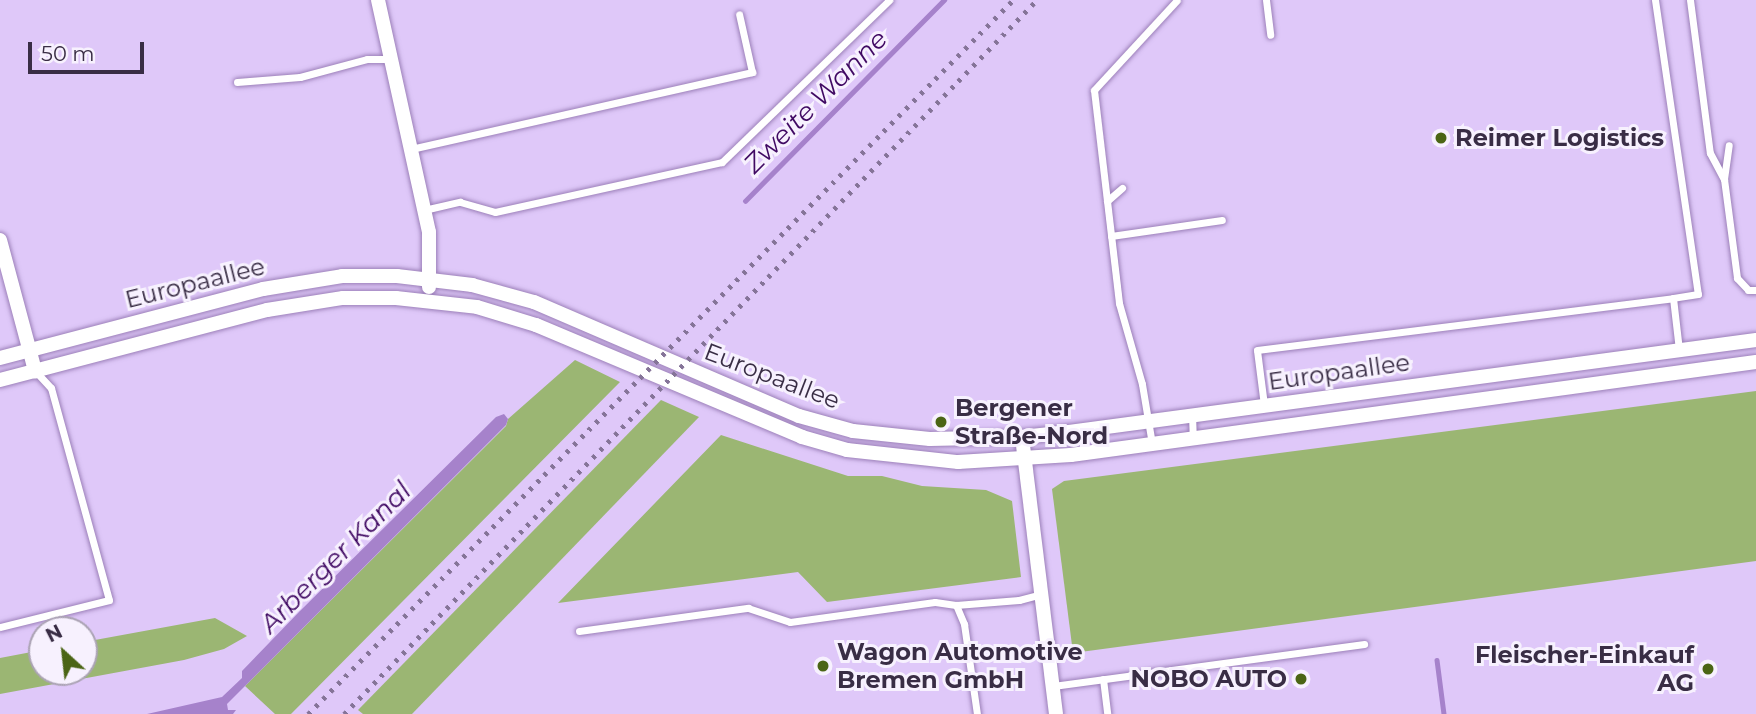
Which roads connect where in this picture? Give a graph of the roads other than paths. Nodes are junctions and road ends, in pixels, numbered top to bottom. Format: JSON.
{"nodes":[{"id":1,"x":378,"y":0,"type":"edge"},
{"id":2,"x":889,"y":0,"type":"edge"},
{"id":3,"x":1177,"y":0,"type":"edge"},
{"id":4,"x":1266,"y":0,"type":"edge"},
{"id":5,"x":1655,"y":0,"type":"edge"},
{"id":6,"x":1690,"y":0,"type":"edge"},
{"id":7,"x":739,"y":14,"type":"dead end"},
{"id":8,"x":1270,"y":35,"type":"dead end"},
{"id":9,"x":391,"y":59,"type":"junction"},
{"id":10,"x":237,"y":82,"type":"dead end"},
{"id":11,"x":1729,"y":145,"type":"dead end"},
{"id":12,"x":411,"y":149,"type":"junction"},
{"id":13,"x":1724,"y":179,"type":"junction"},
{"id":14,"x":1122,"y":188,"type":"dead end"},
{"id":15,"x":1107,"y":201,"type":"junction"},
{"id":16,"x":424,"y":210,"type":"junction"},
{"id":17,"x":1222,"y":220,"type":"dead end"},
{"id":18,"x":1111,"y":236,"type":"junction"},
{"id":19,"x":0,"y":240,"type":"edge"},
{"id":20,"x":430,"y":280,"type":"junction"},
{"id":21,"x":1756,"y":290,"type":"edge"},
{"id":22,"x":1673,"y":298,"type":"junction"},
{"id":23,"x":428,"y":301,"type":"junction"},
{"id":24,"x":1756,"y":340,"type":"edge"},
{"id":25,"x":29,"y":350,"type":"junction"},
{"id":26,"x":1679,"y":350,"type":"junction"},
{"id":27,"x":0,"y":358,"type":"edge"},
{"id":28,"x":1756,"y":362,"type":"edge"},
{"id":29,"x":35,"y":371,"type":"junction"},
{"id":30,"x":0,"y":380,"type":"edge"},
{"id":31,"x":1264,"y":405,"type":"junction"},
{"id":32,"x":1192,"y":414,"type":"junction"},
{"id":33,"x":1150,"y":420,"type":"junction"},
{"id":34,"x":1021,"y":438,"type":"junction"},
{"id":35,"x":1194,"y":438,"type":"junction"},
{"id":36,"x":1152,"y":444,"type":"junction"},
{"id":37,"x":1025,"y":459,"type":"junction"},
{"id":38,"x":1041,"y":594,"type":"junction"},
{"id":39,"x":956,"y":605,"type":"junction"},
{"id":40,"x":0,"y":627,"type":"edge"},
{"id":41,"x":579,"y":631,"type":"dead end"},
{"id":42,"x":1364,"y":644,"type":"dead end"},
{"id":43,"x":1103,"y":679,"type":"junction"},
{"id":44,"x":1053,"y":686,"type":"junction"},
{"id":45,"x":977,"y":714,"type":"edge"},
{"id":46,"x":1056,"y":714,"type":"edge"},
{"id":47,"x":1107,"y":714,"type":"edge"}],
"edges":[{"from":1,"to":9,"type":"street"},
{"from":2,"to":16,"type":"lane"},
{"from":3,"to":15,"type":"lane"},
{"from":4,"to":8,"type":"lane"},
{"from":5,"to":22,"type":"lane"},
{"from":6,"to":13,"type":"lane"},
{"from":7,"to":12,"type":"lane"},
{"from":9,"to":10,"type":"lane"},
{"from":9,"to":12,"type":"street"},
{"from":11,"to":13,"type":"lane"},
{"from":12,"to":16,"type":"street"},
{"from":13,"to":21,"type":"lane"},
{"from":14,"to":15,"type":"lane"},
{"from":15,"to":18,"type":"lane"},
{"from":16,"to":20,"type":"street"},
{"from":17,"to":18,"type":"lane"},
{"from":18,"to":33,"type":"lane"},
{"from":19,"to":25,"type":"street"},
{"from":20,"to":23,"type":"street"},
{"from":20,"to":25,"type":"street","name":"Europaallee"},
{"from":20,"to":34,"type":"street","name":"Europaallee"},
{"from":22,"to":26,"type":"lane"},
{"from":22,"to":31,"type":"lane"},
{"from":23,"to":29,"type":"street","name":"Europaallee"},
{"from":23,"to":37,"type":"street","name":"Europaallee"},
{"from":24,"to":26,"type":"street","name":"Europaallee"},
{"from":25,"to":27,"type":"street","name":"Europaallee"},
{"from":25,"to":29,"type":"street"},
{"from":26,"to":31,"type":"street","name":"Europaallee"},
{"from":28,"to":35,"type":"street","name":"Europaallee"},
{"from":29,"to":30,"type":"street","name":"Europaallee"},
{"from":29,"to":40,"type":"lane"},
{"from":31,"to":32,"type":"street","name":"Europaallee"},
{"from":32,"to":33,"type":"street","name":"Europaallee"},
{"from":32,"to":35,"type":"lane"},
{"from":33,"to":34,"type":"street","name":"Europaallee"},
{"from":33,"to":36,"type":"lane"},
{"from":34,"to":37,"type":"street"},
{"from":35,"to":36,"type":"street","name":"Europaallee"},
{"from":36,"to":37,"type":"street","name":"Europaallee"},
{"from":37,"to":38,"type":"street"},
{"from":38,"to":39,"type":"lane"},
{"from":38,"to":44,"type":"street"},
{"from":39,"to":41,"type":"lane"},
{"from":39,"to":45,"type":"lane"},
{"from":42,"to":43,"type":"lane"},
{"from":43,"to":44,"type":"lane"},
{"from":43,"to":47,"type":"lane"},
{"from":44,"to":46,"type":"street"}]}
